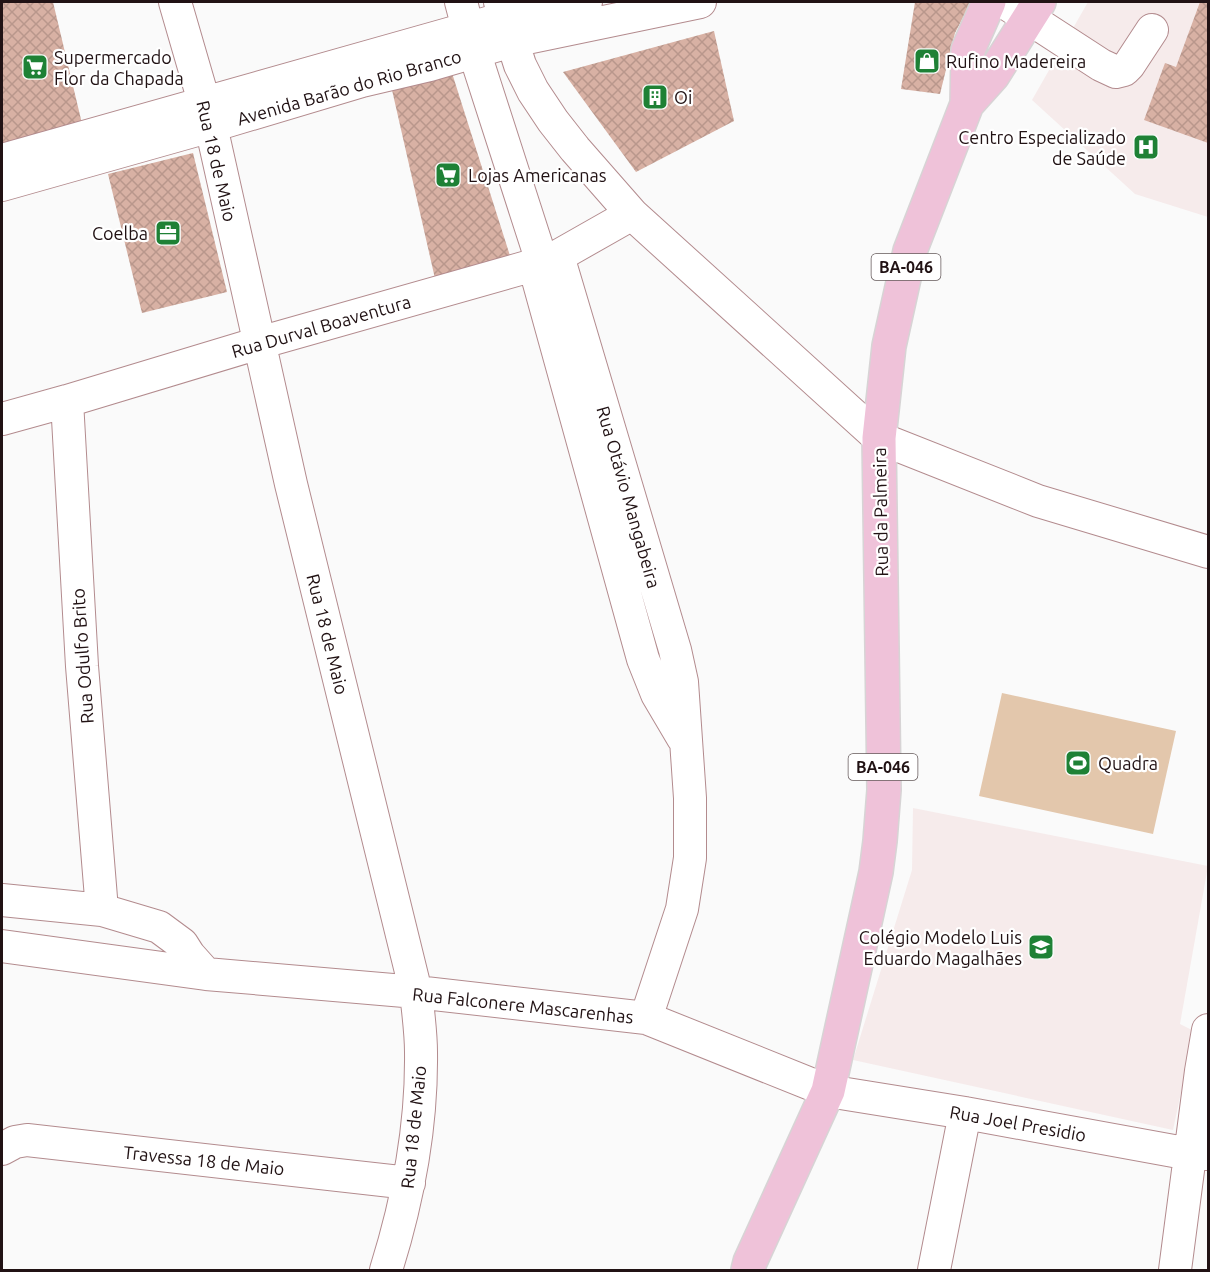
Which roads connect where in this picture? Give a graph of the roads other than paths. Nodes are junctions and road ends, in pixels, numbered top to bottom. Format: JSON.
{"nodes":[{"id":1,"x":176,"y":2,"type":"edge"},
{"id":2,"x":586,"y":2,"type":"edge"},
{"id":3,"x":700,"y":2,"type":"edge"},
{"id":4,"x":989,"y":2,"type":"edge"},
{"id":5,"x":1024,"y":7,"type":"edge"},
{"id":6,"x":506,"y":20,"type":"edge"},
{"id":7,"x":468,"y":27,"type":"edge"},
{"id":8,"x":1152,"y":30,"type":"dead end"},
{"id":9,"x":533,"y":91,"type":"junction"},
{"id":10,"x":967,"y":104,"type":"junction"},
{"id":11,"x":207,"y":115,"type":"junction"},
{"id":12,"x":2,"y":160,"type":"edge"},
{"id":13,"x":2,"y":185,"type":"edge"},
{"id":14,"x":633,"y":214,"type":"junction"},
{"id":15,"x":545,"y":261,"type":"junction"},
{"id":16,"x":259,"y":344,"type":"junction"},
{"id":17,"x":67,"y":401,"type":"junction"},
{"id":18,"x":2,"y":419,"type":"edge"},
{"id":19,"x":879,"y":438,"type":"junction"},
{"id":20,"x":1209,"y":552,"type":"edge"},
{"id":21,"x":2,"y":900,"type":"edge"},
{"id":22,"x":102,"y":910,"type":"junction"},
{"id":23,"x":2,"y":946,"type":"edge"},
{"id":24,"x":206,"y":974,"type":"junction"},
{"id":25,"x":416,"y":992,"type":"junction"},
{"id":26,"x":646,"y":1018,"type":"junction"},
{"id":27,"x":1209,"y":1030,"type":"edge"},
{"id":28,"x":828,"y":1091,"type":"junction"},
{"id":29,"x":965,"y":1113,"type":"junction"},
{"id":30,"x":2,"y":1149,"type":"edge"},
{"id":31,"x":1199,"y":1154,"type":"edge"},
{"id":32,"x":409,"y":1183,"type":"junction"},
{"id":33,"x":386,"y":1270,"type":"edge"},
{"id":34,"x":748,"y":1270,"type":"edge"},
{"id":35,"x":934,"y":1270,"type":"edge"},
{"id":36,"x":1175,"y":1270,"type":"edge"}],
"edges":[{"from":1,"to":11,"type":"street","name":"Rua 18 de Maio"},
{"from":2,"to":6,"type":"street","name":"Avenida Barão do Rio Branco"},
{"from":3,"to":6,"type":"street","name":"Avenida Barão do Rio Branco"},
{"from":4,"to":10,"type":"main road","number":"BA-046"},
{"from":5,"to":8,"type":"street"},
{"from":5,"to":10,"type":"main road","number":"BA-046"},
{"from":6,"to":7,"type":"street","name":"Avenida Barão do Rio Branco"},
{"from":6,"to":9,"type":"street","name":"Rua da Palmeira"},
{"from":7,"to":9,"type":"street"},
{"from":7,"to":11,"type":"street","name":"Avenida Barão do Rio Branco"},
{"from":7,"to":15,"type":"street","name":"Rua Otávio Mangabeira"},
{"from":9,"to":14,"type":"street","name":"Rua da Palmeira"},
{"from":10,"to":19,"type":"main road","number":"BA-046"},
{"from":11,"to":12,"type":"street","name":"Avenida Barão do Rio Branco"},
{"from":11,"to":13,"type":"street","name":"Avenida Barão do Rio Branco"},
{"from":11,"to":16,"type":"street","name":"Rua 18 de Maio"},
{"from":14,"to":15,"type":"street","name":"Rua Durval Boaventura"},
{"from":14,"to":19,"type":"street","name":"Rua da Palmeira"},
{"from":15,"to":16,"type":"street","name":"Rua Durval Boaventura"},
{"from":15,"to":26,"type":"street","name":"Rua Otávio Mangabeira"},
{"from":16,"to":17,"type":"street","name":"Rua Durval Boaventura"},
{"from":16,"to":25,"type":"street","name":"Rua 18 de Maio"},
{"from":17,"to":18,"type":"street","name":"Rua Durval Boaventura"},
{"from":17,"to":22,"type":"street","name":"Rua Odulfo Brito"},
{"from":19,"to":20,"type":"street"},
{"from":19,"to":28,"type":"main road","name":"Rua da Palmeira","number":"BA-046"},
{"from":21,"to":22,"type":"street"},
{"from":22,"to":24,"type":"street"},
{"from":23,"to":24,"type":"street","name":"Rua Falconere Mascarenhas"},
{"from":24,"to":25,"type":"street","name":"Rua Falconere Mascarenhas"},
{"from":25,"to":26,"type":"street","name":"Rua Falconere Mascarenhas"},
{"from":25,"to":32,"type":"street","name":"Rua 18 de Maio"},
{"from":26,"to":28,"type":"street","name":"Rua Falconere Mascarenhas"},
{"from":27,"to":31,"type":"street"},
{"from":28,"to":29,"type":"street","name":"Rua Joel Presidio"},
{"from":28,"to":34,"type":"main road","number":"BA-046"},
{"from":29,"to":31,"type":"street","name":"Rua Joel Presidio"},
{"from":29,"to":35,"type":"street"},
{"from":30,"to":32,"type":"street","name":"Travessa 18 de Maio"},
{"from":31,"to":36,"type":"street"},
{"from":32,"to":33,"type":"street","name":"Rua 18 de Maio"}]}
